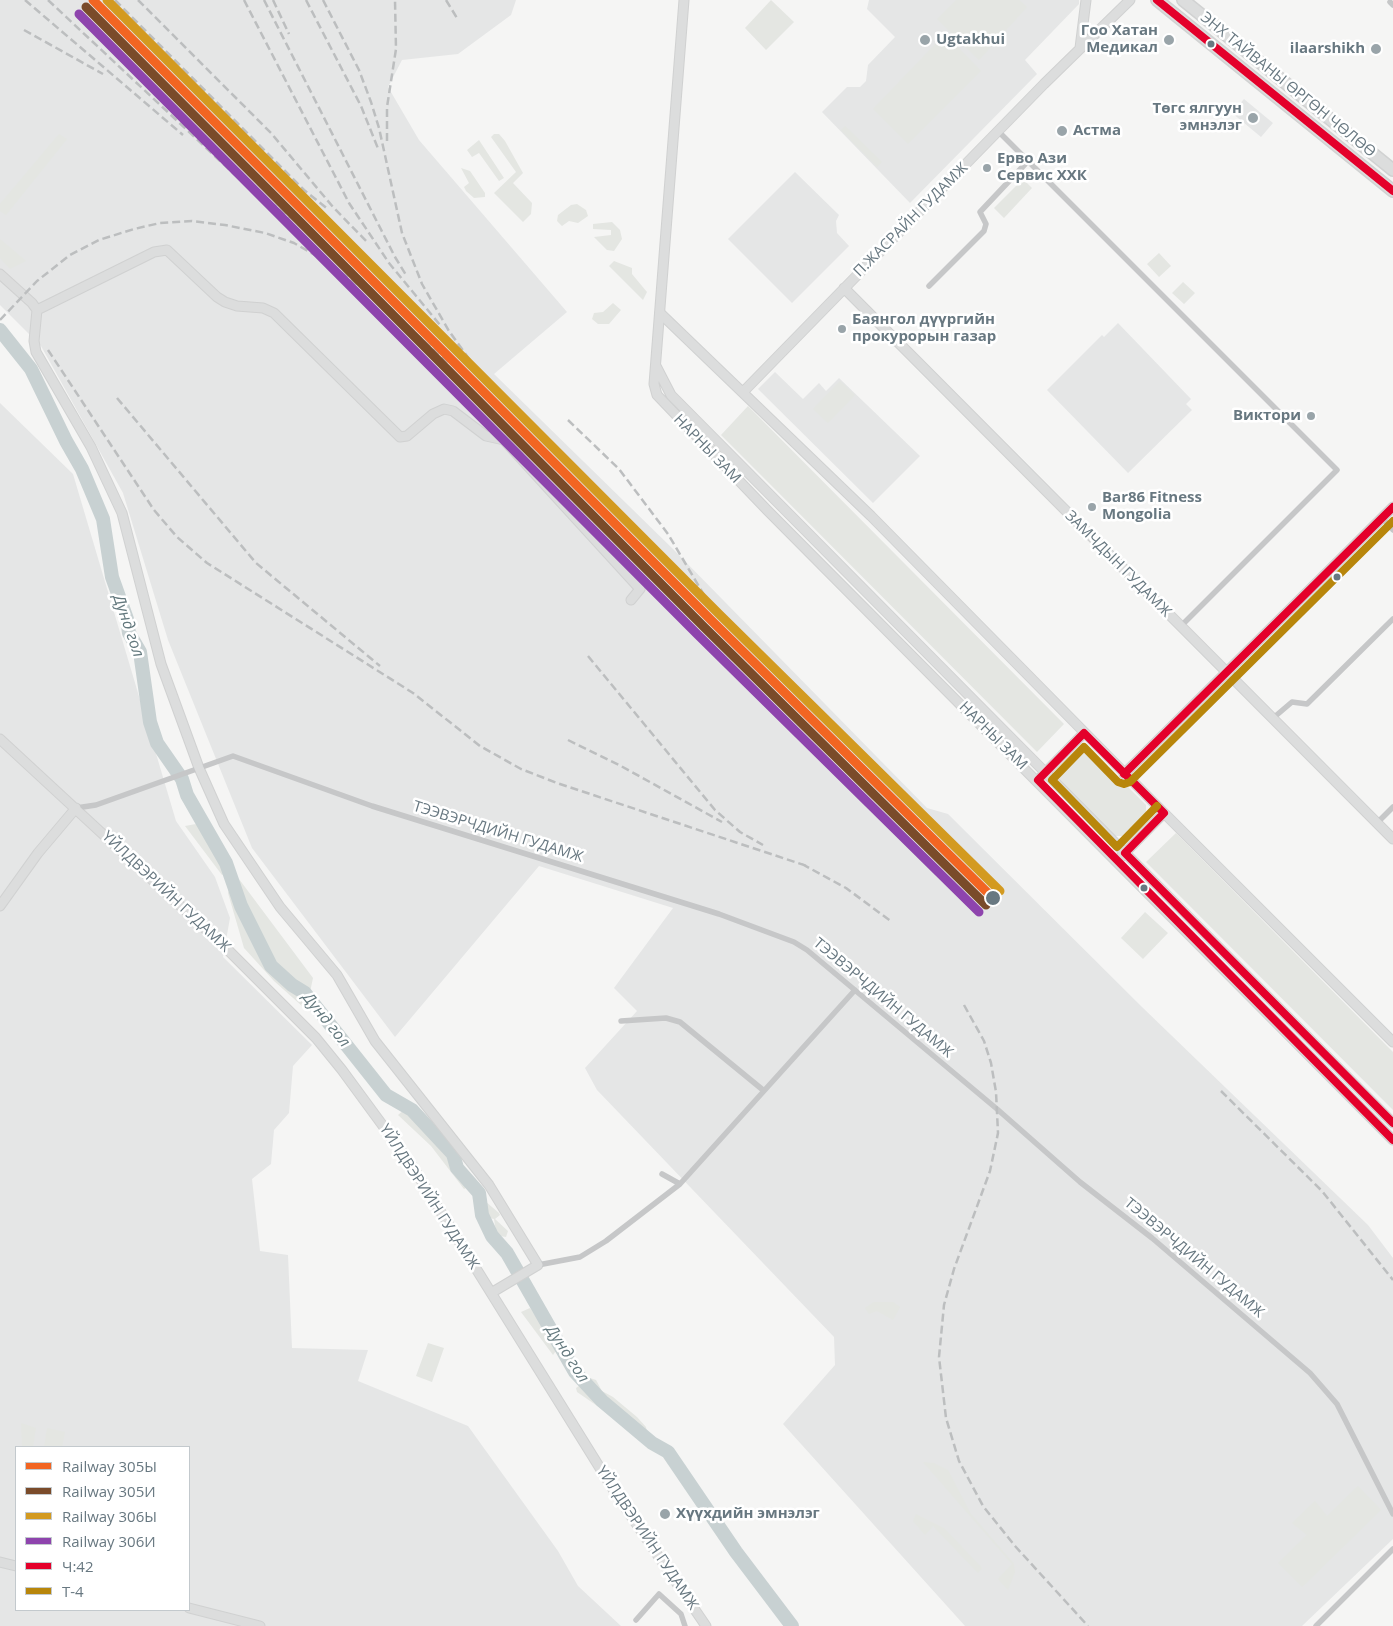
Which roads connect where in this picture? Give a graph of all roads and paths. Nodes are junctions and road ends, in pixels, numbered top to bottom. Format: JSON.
{"nodes":[{"id":1,"x":684,"y":0,"type":"edge"},
{"id":2,"x":1086,"y":0,"type":"edge"},
{"id":3,"x":1130,"y":0,"type":"edge"},
{"id":4,"x":1156,"y":0,"type":"edge"},
{"id":5,"x":1183,"y":0,"type":"edge"},
{"id":6,"x":1080,"y":48,"type":"junction"},
{"id":7,"x":999,"y":132,"type":"junction"},
{"id":8,"x":1028,"y":161,"type":"junction"},
{"id":9,"x":1393,"y":170,"type":"edge"},
{"id":10,"x":1393,"y":191,"type":"edge"},
{"id":11,"x":0,"y":274,"type":"edge"},
{"id":12,"x":929,"y":286,"type":"dead end"},
{"id":13,"x":844,"y":288,"type":"junction"},
{"id":14,"x":37,"y":310,"type":"junction"},
{"id":15,"x":660,"y":313,"type":"junction"},
{"id":16,"x":656,"y":366,"type":"junction"},
{"id":17,"x":743,"y":392,"type":"junction"},
{"id":18,"x":1393,"y":507,"type":"edge"},
{"id":19,"x":1382,"y":518,"type":"junction"},
{"id":20,"x":1393,"y":530,"type":"edge"},
{"id":21,"x":631,"y":600,"type":"dead end"},
{"id":22,"x":1393,"y":619,"type":"edge"},
{"id":23,"x":1180,"y":627,"type":"junction"},
{"id":24,"x":1225,"y":672,"type":"junction"},
{"id":25,"x":1272,"y":719,"type":"junction"},
{"id":26,"x":1084,"y":733,"type":"junction"},
{"id":27,"x":0,"y":739,"type":"edge"},
{"id":28,"x":196,"y":769,"type":"junction"},
{"id":29,"x":1044,"y":773,"type":"junction"},
{"id":30,"x":1124,"y":774,"type":"junction"},
{"id":31,"x":1038,"y":780,"type":"junction"},
{"id":32,"x":1393,"y":807,"type":"edge"},
{"id":33,"x":76,"y":808,"type":"junction"},
{"id":34,"x":1164,"y":814,"type":"junction"},
{"id":35,"x":1377,"y":823,"type":"junction"},
{"id":36,"x":1393,"y":839,"type":"edge"},
{"id":37,"x":1124,"y":853,"type":"junction"},
{"id":38,"x":1117,"y":861,"type":"junction"},
{"id":39,"x":0,"y":906,"type":"edge"},
{"id":40,"x":855,"y":990,"type":"junction"},
{"id":41,"x":621,"y":1021,"type":"dead end"},
{"id":42,"x":1393,"y":1042,"type":"edge"},
{"id":43,"x":763,"y":1090,"type":"junction"},
{"id":44,"x":1393,"y":1123,"type":"edge"},
{"id":45,"x":1393,"y":1140,"type":"edge"},
{"id":46,"x":662,"y":1174,"type":"dead end"},
{"id":47,"x":680,"y":1184,"type":"junction"},
{"id":48,"x":535,"y":1267,"type":"junction"},
{"id":49,"x":495,"y":1291,"type":"junction"},
{"id":50,"x":1393,"y":1514,"type":"edge"},
{"id":51,"x":1393,"y":1549,"type":"edge"},
{"id":52,"x":0,"y":1562,"type":"edge"},
{"id":53,"x":15,"y":1566,"type":"edge"},
{"id":54,"x":190,"y":1608,"type":"edge"},
{"id":55,"x":636,"y":1620,"type":"dead end"},
{"id":56,"x":260,"y":1626,"type":"edge"},
{"id":57,"x":684,"y":1626,"type":"edge"},
{"id":58,"x":706,"y":1626,"type":"edge"},
{"id":59,"x":1316,"y":1626,"type":"edge"}],
"edges":[{"from":1,"to":15,"type":"street","name":"НАРНЫ ЗАМ"},
{"from":2,"to":6,"type":"street"},
{"from":3,"to":6,"type":"street","name":"П.ЖАСРАЙН ГУДАМЖ"},
{"from":4,"to":10,"type":"highway","name":"ЭНХ ТАЙВАНЫ ӨРГӨН ЧӨЛӨӨ"},
{"from":5,"to":9,"type":"highway","name":"ЭНХ ТАЙВАНЫ ӨРГӨН ЧӨЛӨӨ"},
{"from":6,"to":7,"type":"street","name":"П.ЖАСРАЙН ГУДАМЖ"},
{"from":7,"to":8,"type":"street"},
{"from":7,"to":13,"type":"street","name":"П.ЖАСРАЙН ГУДАМЖ"},
{"from":8,"to":12,"type":"street"},
{"from":8,"to":23,"type":"street"},
{"from":11,"to":14,"type":"street"},
{"from":13,"to":17,"type":"street","name":"П.ЖАСРАЙН ГУДАМЖ"},
{"from":13,"to":23,"type":"street","name":"ЗАМЧДЫН ГУДАМЖ"},
{"from":14,"to":21,"type":"street"},
{"from":14,"to":28,"type":"street"},
{"from":15,"to":16,"type":"street","name":"НАРНЫ ЗАМ"},
{"from":15,"to":17,"type":"street"},
{"from":16,"to":29,"type":"street","name":"НАРНЫ ЗАМ"},
{"from":16,"to":31,"type":"street","name":"НАРНЫ ЗАМ"},
{"from":17,"to":26,"type":"street"},
{"from":18,"to":19,"type":"street"},
{"from":19,"to":20,"type":"street"},
{"from":19,"to":24,"type":"street"},
{"from":22,"to":25,"type":"street"},
{"from":23,"to":24,"type":"street","name":"ЗАМЧДЫН ГУДАМЖ"},
{"from":24,"to":25,"type":"street","name":"ЗАМЧДЫН ГУДАМЖ"},
{"from":24,"to":30,"type":"street"},
{"from":25,"to":35,"type":"street","name":"ЗАМЧДЫН ГУДАМЖ"},
{"from":26,"to":29,"type":"street"},
{"from":26,"to":30,"type":"street"},
{"from":27,"to":33,"type":"street","name":"YЙЛДВЭРИЙН ГУДАМЖ"},
{"from":28,"to":33,"type":"street","name":"ТЭЭВЭРЧДИЙН ГУДАМЖ"},
{"from":28,"to":40,"type":"street","name":"ТЭЭВЭРЧДИЙН ГУДАМЖ"},
{"from":28,"to":48,"type":"street"},
{"from":29,"to":31,"type":"street"},
{"from":29,"to":37,"type":"street","name":"НАРНЫ ЗАМ"},
{"from":30,"to":34,"type":"street"},
{"from":31,"to":38,"type":"street","name":"НАРНЫ ЗАМ"},
{"from":32,"to":35,"type":"street"},
{"from":33,"to":39,"type":"street"},
{"from":33,"to":49,"type":"street","name":"YЙЛДВЭРИЙН ГУДАМЖ"},
{"from":34,"to":37,"type":"street"},
{"from":34,"to":42,"type":"street"},
{"from":35,"to":36,"type":"street","name":"ЗАМЧДЫН ГУДАМЖ"},
{"from":37,"to":38,"type":"street"},
{"from":37,"to":44,"type":"street","name":"НАРНЫ ЗАМ"},
{"from":38,"to":45,"type":"street","name":"НАРНЫ ЗАМ"},
{"from":40,"to":43,"type":"street"},
{"from":40,"to":50,"type":"street","name":"ТЭЭВЭРЧДИЙН ГУДАМЖ"},
{"from":41,"to":43,"type":"street"},
{"from":43,"to":47,"type":"street"},
{"from":46,"to":47,"type":"street"},
{"from":47,"to":48,"type":"street"},
{"from":48,"to":49,"type":"street"},
{"from":49,"to":58,"type":"street","name":"YЙЛДВЭРИЙН ГУДАМЖ"},
{"from":51,"to":59,"type":"street"},
{"from":52,"to":53,"type":"street"},
{"from":54,"to":56,"type":"street"},
{"from":55,"to":57,"type":"street"}]}
